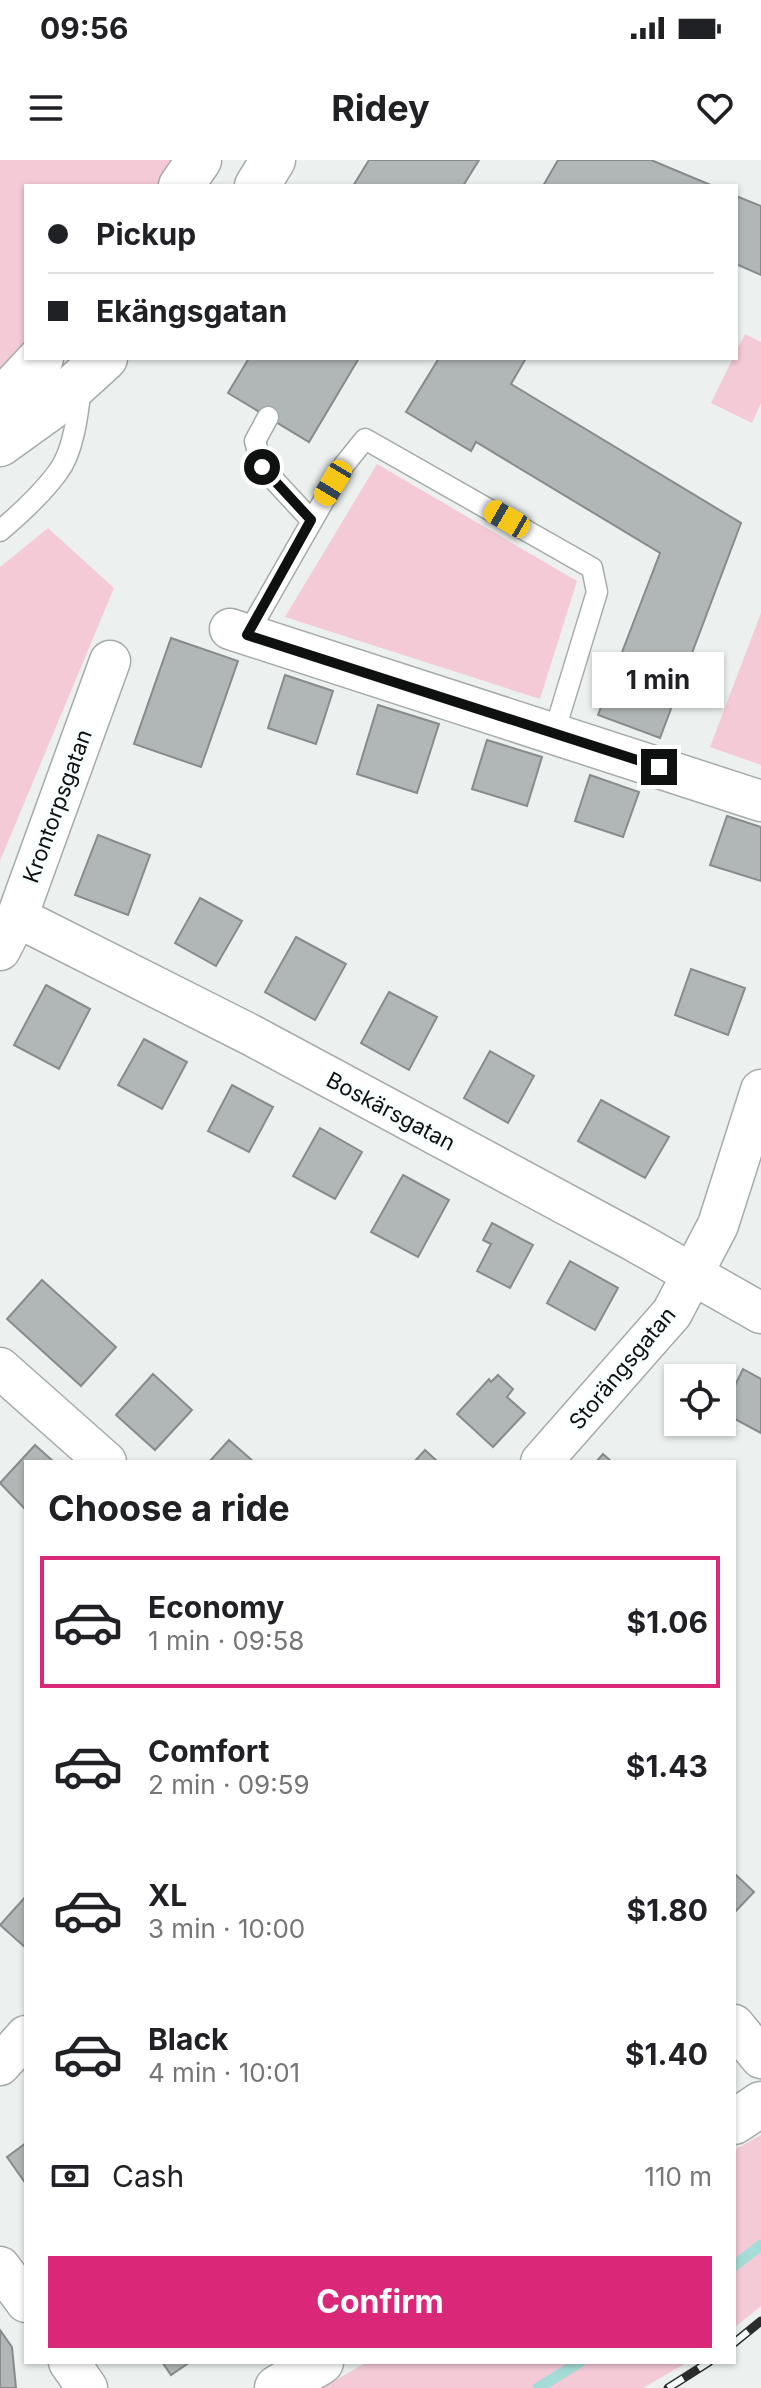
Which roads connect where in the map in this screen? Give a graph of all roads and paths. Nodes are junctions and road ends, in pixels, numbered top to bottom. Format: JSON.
{"nodes":[{"id":1,"x":199,"y":160,"type":"edge"},
{"id":2,"x":273,"y":160,"type":"edge"},
{"id":3,"x":182,"y":184,"type":"edge"},
{"id":4,"x":258,"y":184,"type":"edge"},
{"id":5,"x":39,"y":360,"type":"edge"},
{"id":6,"x":93,"y":369,"type":"edge"},
{"id":7,"x":0,"y":402,"type":"edge"},
{"id":8,"x":268,"y":417,"type":"dead end"},
{"id":9,"x":0,"y":444,"type":"edge"},
{"id":10,"x":311,"y":520,"type":"junction"},
{"id":11,"x":0,"y":531,"type":"edge"},
{"id":12,"x":238,"y":632,"type":"joint"},
{"id":13,"x":110,"y":661,"type":"dead end"},
{"id":14,"x":554,"y":733,"type":"junction"},
{"id":15,"x":761,"y":801,"type":"edge"},
{"id":16,"x":8,"y":933,"type":"edge"},
{"id":17,"x":761,"y":1090,"type":"edge"},
{"id":18,"x":693,"y":1275,"type":"junction"},
{"id":19,"x":761,"y":1313,"type":"edge"},
{"id":20,"x":0,"y":1368,"type":"edge"},
{"id":21,"x":104,"y":1460,"type":"edge"},
{"id":22,"x":543,"y":1460,"type":"edge"},
{"id":23,"x":736,"y":2027,"type":"edge"},
{"id":24,"x":24,"y":2038,"type":"edge"},
{"id":25,"x":761,"y":2058,"type":"edge"},
{"id":26,"x":0,"y":2065,"type":"edge"},
{"id":27,"x":761,"y":2104,"type":"edge"},
{"id":28,"x":736,"y":2121,"type":"edge"},
{"id":29,"x":0,"y":2267,"type":"edge"},
{"id":30,"x":24,"y":2299,"type":"edge"},
{"id":31,"x":70,"y":2364,"type":"edge"},
{"id":32,"x":318,"y":2364,"type":"edge"},
{"id":33,"x":87,"y":2388,"type":"edge"},
{"id":34,"x":277,"y":2388,"type":"edge"}],
"edges":[{"from":1,"to":3,"type":"main road"},
{"from":2,"to":4,"type":"main road"},
{"from":5,"to":7,"type":"main road"},
{"from":6,"to":9,"type":"main road"},
{"from":6,"to":11,"type":"lane"},
{"from":8,"to":10,"type":"lane"},
{"from":10,"to":12,"type":"lane"},
{"from":10,"to":14,"type":"lane"},
{"from":12,"to":14,"type":"street"},
{"from":13,"to":16,"type":"street","name":"Krontorpsgatan"},
{"from":14,"to":15,"type":"street"},
{"from":16,"to":18,"type":"street","name":"Boskärsgatan"},
{"from":17,"to":18,"type":"street","name":"Storängsgatan"},
{"from":18,"to":19,"type":"street","name":"Boskärsgatan"},
{"from":18,"to":22,"type":"street","name":"Storängsgatan"},
{"from":20,"to":21,"type":"street"},
{"from":23,"to":25,"type":"street"},
{"from":24,"to":26,"type":"street"},
{"from":27,"to":28,"type":"main road"},
{"from":29,"to":30,"type":"street"},
{"from":31,"to":33,"type":"street"},
{"from":32,"to":34,"type":"main road"}]}
